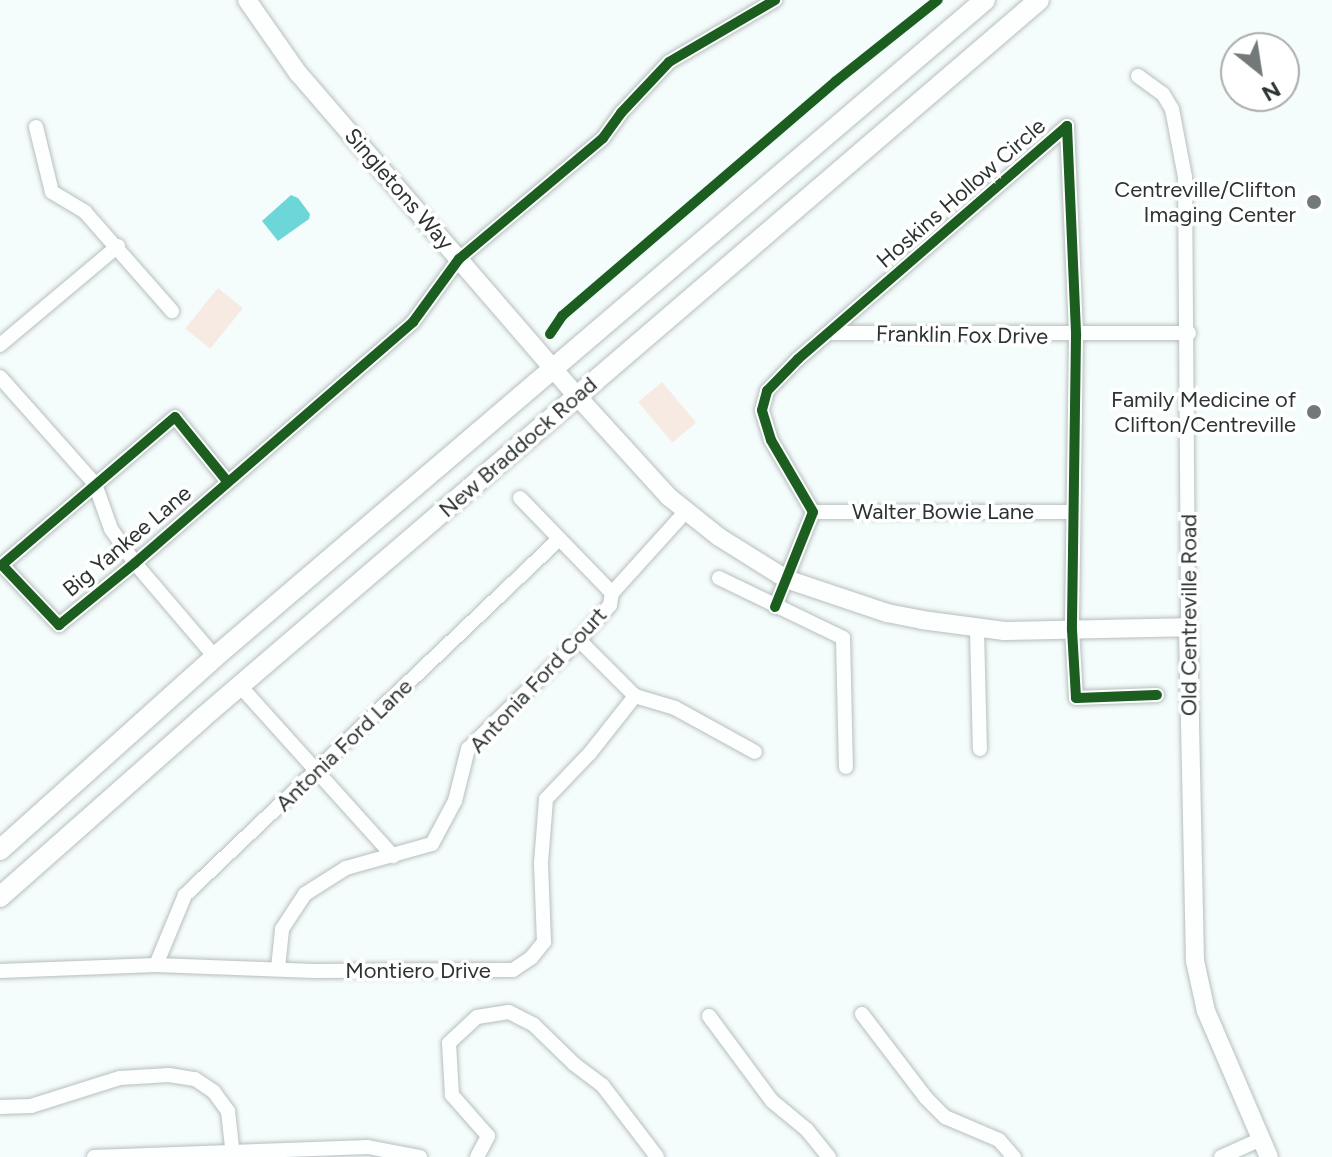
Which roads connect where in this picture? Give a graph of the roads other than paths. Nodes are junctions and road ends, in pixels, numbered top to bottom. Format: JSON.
{"nodes":[{"id":1,"x":247,"y":0,"type":"edge"},
{"id":2,"x":775,"y":0,"type":"edge"},
{"id":3,"x":985,"y":0,"type":"edge"},
{"id":4,"x":1039,"y":0,"type":"edge"},
{"id":5,"x":1138,"y":76,"type":"dead end"},
{"id":6,"x":36,"y":127,"type":"dead end"},
{"id":7,"x":118,"y":246,"type":"junction"},
{"id":8,"x":459,"y":259,"type":"junction"},
{"id":9,"x":172,"y":311,"type":"dead end"},
{"id":10,"x":832,"y":333,"type":"junction"},
{"id":11,"x":1189,"y":333,"type":"junction"},
{"id":12,"x":1076,"y":336,"type":"junction"},
{"id":13,"x":0,"y":345,"type":"edge"},
{"id":14,"x":555,"y":368,"type":"junction"},
{"id":15,"x":0,"y":377,"type":"edge"},
{"id":16,"x":577,"y":396,"type":"junction"},
{"id":17,"x":227,"y":481,"type":"junction"},
{"id":18,"x":95,"y":484,"type":"junction"},
{"id":19,"x":520,"y":498,"type":"dead end"},
{"id":20,"x":686,"y":511,"type":"junction"},
{"id":21,"x":813,"y":512,"type":"junction"},
{"id":22,"x":1073,"y":512,"type":"junction"},
{"id":23,"x":558,"y":540,"type":"junction"},
{"id":24,"x":135,"y":563,"type":"junction"},
{"id":25,"x":719,"y":578,"type":"dead end"},
{"id":26,"x":786,"y":579,"type":"junction"},
{"id":27,"x":612,"y":593,"type":"junction"},
{"id":28,"x":775,"y":607,"type":"junction"},
{"id":29,"x":1188,"y":627,"type":"junction"},
{"id":30,"x":977,"y":630,"type":"junction"},
{"id":31,"x":1072,"y":630,"type":"junction"},
{"id":32,"x":579,"y":640,"type":"junction"},
{"id":33,"x":215,"y":657,"type":"junction"},
{"id":34,"x":240,"y":686,"type":"junction"},
{"id":35,"x":1157,"y":695,"type":"dead end"},
{"id":36,"x":635,"y":696,"type":"junction"},
{"id":37,"x":980,"y":749,"type":"dead end"},
{"id":38,"x":755,"y":752,"type":"dead end"},
{"id":39,"x":846,"y":767,"type":"dead end"},
{"id":40,"x":317,"y":772,"type":"junction"},
{"id":41,"x":0,"y":850,"type":"edge"},
{"id":42,"x":393,"y":856,"type":"junction"},
{"id":43,"x":0,"y":897,"type":"edge"},
{"id":44,"x":156,"y":965,"type":"junction"},
{"id":45,"x":278,"y":968,"type":"junction"},
{"id":46,"x":0,"y":971,"type":"edge"},
{"id":47,"x":862,"y":1014,"type":"dead end"},
{"id":48,"x":709,"y":1016,"type":"dead end"},
{"id":49,"x":0,"y":1107,"type":"edge"},
{"id":50,"x":1261,"y":1139,"type":"junction"},
{"id":51,"x":368,"y":1152,"type":"edge"},
{"id":52,"x":233,"y":1153,"type":"edge"},
{"id":53,"x":94,"y":1157,"type":"edge"},
{"id":54,"x":420,"y":1157,"type":"edge"},
{"id":55,"x":477,"y":1157,"type":"edge"},
{"id":56,"x":657,"y":1157,"type":"edge"},
{"id":57,"x":829,"y":1157,"type":"edge"},
{"id":58,"x":1014,"y":1157,"type":"edge"},
{"id":59,"x":1221,"y":1157,"type":"edge"},
{"id":60,"x":1269,"y":1157,"type":"edge"}],
"edges":[{"from":1,"to":8,"type":"street","name":"Singletons Way"},
{"from":2,"to":8,"type":"street","name":"Big Yankee Lane"},
{"from":3,"to":14,"type":"main road","name":"New Braddock Road"},
{"from":4,"to":16,"type":"main road","name":"New Braddock Road"},
{"from":5,"to":11,"type":"street","name":"Old Centreville Road"},
{"from":6,"to":7,"type":"street"},
{"from":7,"to":9,"type":"street"},
{"from":7,"to":13,"type":"street"},
{"from":8,"to":14,"type":"street","name":"Singletons Way"},
{"from":8,"to":17,"type":"street","name":"Big Yankee Lane"},
{"from":10,"to":12,"type":"street","name":"Franklin Fox Drive"},
{"from":10,"to":12,"type":"street","name":"Hoskins Hollow Circle"},
{"from":10,"to":21,"type":"street","name":"Hoskins Hollow Circle"},
{"from":11,"to":12,"type":"street","name":"Franklin Fox Drive"},
{"from":11,"to":29,"type":"street","name":"Old Centreville Road"},
{"from":12,"to":22,"type":"street","name":"Hoskins Hollow Circle"},
{"from":14,"to":16,"type":"street","name":"Singletons Way"},
{"from":14,"to":33,"type":"main road","name":"New Braddock Road"},
{"from":15,"to":18,"type":"street"},
{"from":16,"to":20,"type":"street","name":"Singletons Way"},
{"from":16,"to":34,"type":"main road","name":"New Braddock Road"},
{"from":17,"to":18,"type":"street","name":"Big Yankee Lane"},
{"from":17,"to":24,"type":"street","name":"Big Yankee Lane"},
{"from":18,"to":24,"type":"street"},
{"from":18,"to":24,"type":"street","name":"Big Yankee Lane"},
{"from":19,"to":23,"type":"street"},
{"from":20,"to":26,"type":"street","name":"Singletons Way"},
{"from":20,"to":27,"type":"street","name":"Antonia Ford Court"},
{"from":21,"to":22,"type":"street","name":"Walter Bowie Lane"},
{"from":21,"to":26,"type":"street"},
{"from":22,"to":31,"type":"street","name":"Hoskins Hollow Circle"},
{"from":23,"to":27,"type":"street"},
{"from":23,"to":40,"type":"street","name":"Antonia Ford Lane"},
{"from":24,"to":33,"type":"street"},
{"from":25,"to":28,"type":"street"},
{"from":26,"to":28,"type":"street"},
{"from":26,"to":30,"type":"street","name":"Singletons Way"},
{"from":27,"to":32,"type":"street","name":"Antonia Ford Court"},
{"from":28,"to":39,"type":"street"},
{"from":29,"to":31,"type":"street","name":"Singletons Way"},
{"from":29,"to":50,"type":"street","name":"Old Centreville Road"},
{"from":30,"to":31,"type":"street","name":"Singletons Way"},
{"from":30,"to":37,"type":"street"},
{"from":31,"to":35,"type":"street","name":"Hoskins Hollow Circle"},
{"from":32,"to":36,"type":"street"},
{"from":32,"to":42,"type":"street","name":"Antonia Ford Court"},
{"from":33,"to":41,"type":"main road","name":"New Braddock Road"},
{"from":34,"to":40,"type":"street"},
{"from":34,"to":43,"type":"main road","name":"New Braddock Road"},
{"from":36,"to":38,"type":"street"},
{"from":36,"to":45,"type":"street","name":"Montiero Drive"},
{"from":40,"to":42,"type":"street"},
{"from":40,"to":44,"type":"street","name":"Antonia Ford Lane"},
{"from":42,"to":45,"type":"street","name":"Antonia Ford Court"},
{"from":44,"to":45,"type":"street","name":"Montiero Drive"},
{"from":44,"to":46,"type":"street","name":"Montiero Drive"},
{"from":47,"to":58,"type":"street"},
{"from":48,"to":57,"type":"street"},
{"from":49,"to":52,"type":"street"},
{"from":50,"to":59,"type":"street"},
{"from":50,"to":60,"type":"street","name":"Old Centreville Road"},
{"from":51,"to":52,"type":"street"},
{"from":51,"to":54,"type":"street"},
{"from":52,"to":53,"type":"street"},
{"from":55,"to":56,"type":"street"}]}
